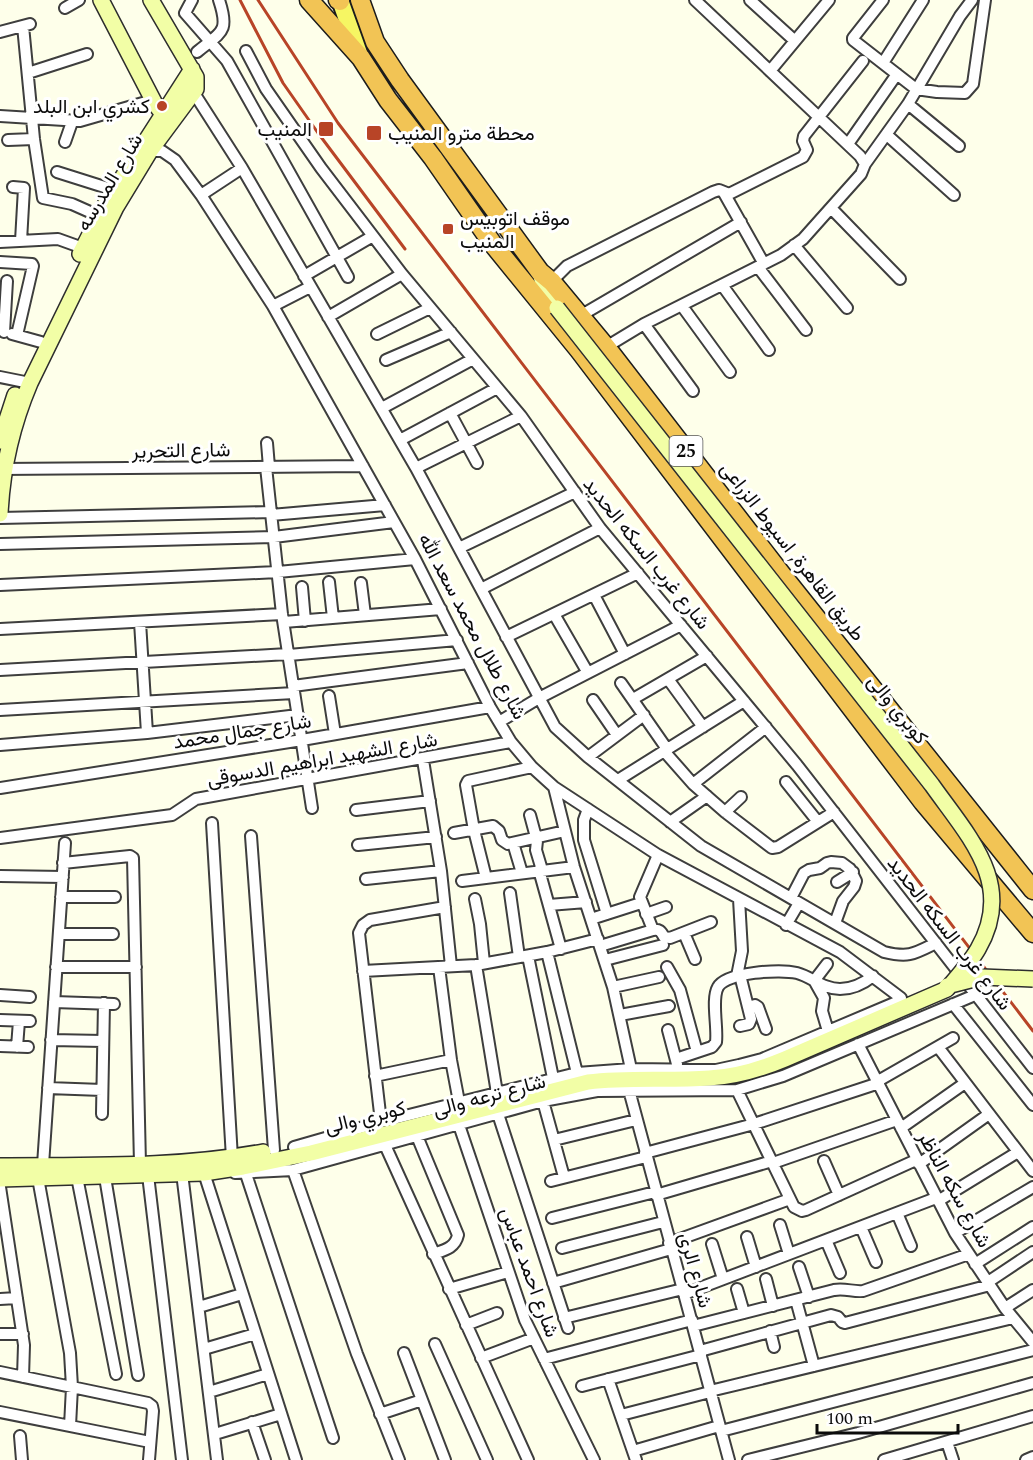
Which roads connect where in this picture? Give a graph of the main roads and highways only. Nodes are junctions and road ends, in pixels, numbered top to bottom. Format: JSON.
{"nodes":[{"id":1,"x":101,"y":0,"type":"edge"},
{"id":2,"x":151,"y":0,"type":"edge"},
{"id":3,"x":309,"y":0,"type":"edge"},
{"id":4,"x":340,"y":0,"type":"edge"},
{"id":5,"x":360,"y":0,"type":"edge"},
{"id":6,"x":361,"y":58,"type":"junction"},
{"id":7,"x":192,"y":69,"type":"junction"},
{"id":8,"x":162,"y":113,"type":"junction"},
{"id":9,"x":143,"y":151,"type":"junction"},
{"id":10,"x":545,"y":281,"type":"junction"},
{"id":11,"x":26,"y":381,"type":"junction"},
{"id":12,"x":0,"y":441,"type":"edge"},
{"id":13,"x":2,"y":470,"type":"edge"},
{"id":14,"x":695,"y":501,"type":"junction"},
{"id":15,"x":0,"y":516,"type":"edge"},
{"id":16,"x":1033,"y":890,"type":"edge"},
{"id":17,"x":1030,"y":926,"type":"edge"},
{"id":18,"x":1033,"y":979,"type":"edge"},
{"id":19,"x":1033,"y":984,"type":"edge"},
{"id":20,"x":943,"y":989,"type":"junction"},
{"id":21,"x":294,"y":1147,"type":"joint"},
{"id":22,"x":0,"y":1166,"type":"edge"},
{"id":23,"x":144,"y":1170,"type":"junction"},
{"id":24,"x":40,"y":1171,"type":"junction"},
{"id":25,"x":204,"y":1173,"type":"joint"},
{"id":26,"x":0,"y":1179,"type":"edge"}],
"edges":[{"from":1,"to":8,"type":"main road"},
{"from":2,"to":7,"type":"main road"},
{"from":3,"to":6,"type":"highway"},
{"from":4,"to":6,"type":"main road"},
{"from":5,"to":10,"type":"highway","name":"طريق القاهرة, اسيوط الزراعى","number":"25"},
{"from":6,"to":14,"type":"highway","number":"25"},
{"from":7,"to":8,"type":"main road","name":"شارع المدرسه"},
{"from":7,"to":9,"type":"main road","name":"شارع المدرسه"},
{"from":8,"to":9,"type":"main road","name":"شارع المدرسه"},
{"from":9,"to":11,"type":"main road","name":"شارع المدرسه"},
{"from":9,"to":11,"type":"main road","name":"شارع المدرسه"},
{"from":10,"to":16,"type":"highway","name":"طريق القاهرة, اسيوط الزراعى","number":"25"},
{"from":10,"to":20,"type":"main road","name":"كوبري والى","bridge":true},
{"from":11,"to":12,"type":"main road","name":"شارع المدرسه"},
{"from":11,"to":13,"type":"main road","name":"شارع المدرسه"},
{"from":13,"to":15,"type":"main road","name":"شارع المدرسه"},
{"from":14,"to":17,"type":"highway","number":"25"},
{"from":14,"to":20,"type":"main road","name":"كوبري والى"},
{"from":18,"to":20,"type":"main road","name":"كوبري والى","bridge":true},
{"from":19,"to":20,"type":"main road","name":"كوبري والى","bridge":true},
{"from":20,"to":21,"type":"main road","name":"كوبري والى"},
{"from":20,"to":25,"type":"main road","name":"كوبري والى"},
{"from":21,"to":23,"type":"main road","name":"شارع ترعه والى"},
{"from":22,"to":24,"type":"main road","name":"شارع ترعه والى"},
{"from":23,"to":24,"type":"main road","name":"شارع ترعه والى"},
{"from":23,"to":24,"type":"main road","name":"شارع ترعه والى"},
{"from":23,"to":25,"type":"main road","name":"شارع ترعه والى"},
{"from":24,"to":26,"type":"main road","name":"شارع ترعه والى"}]}
